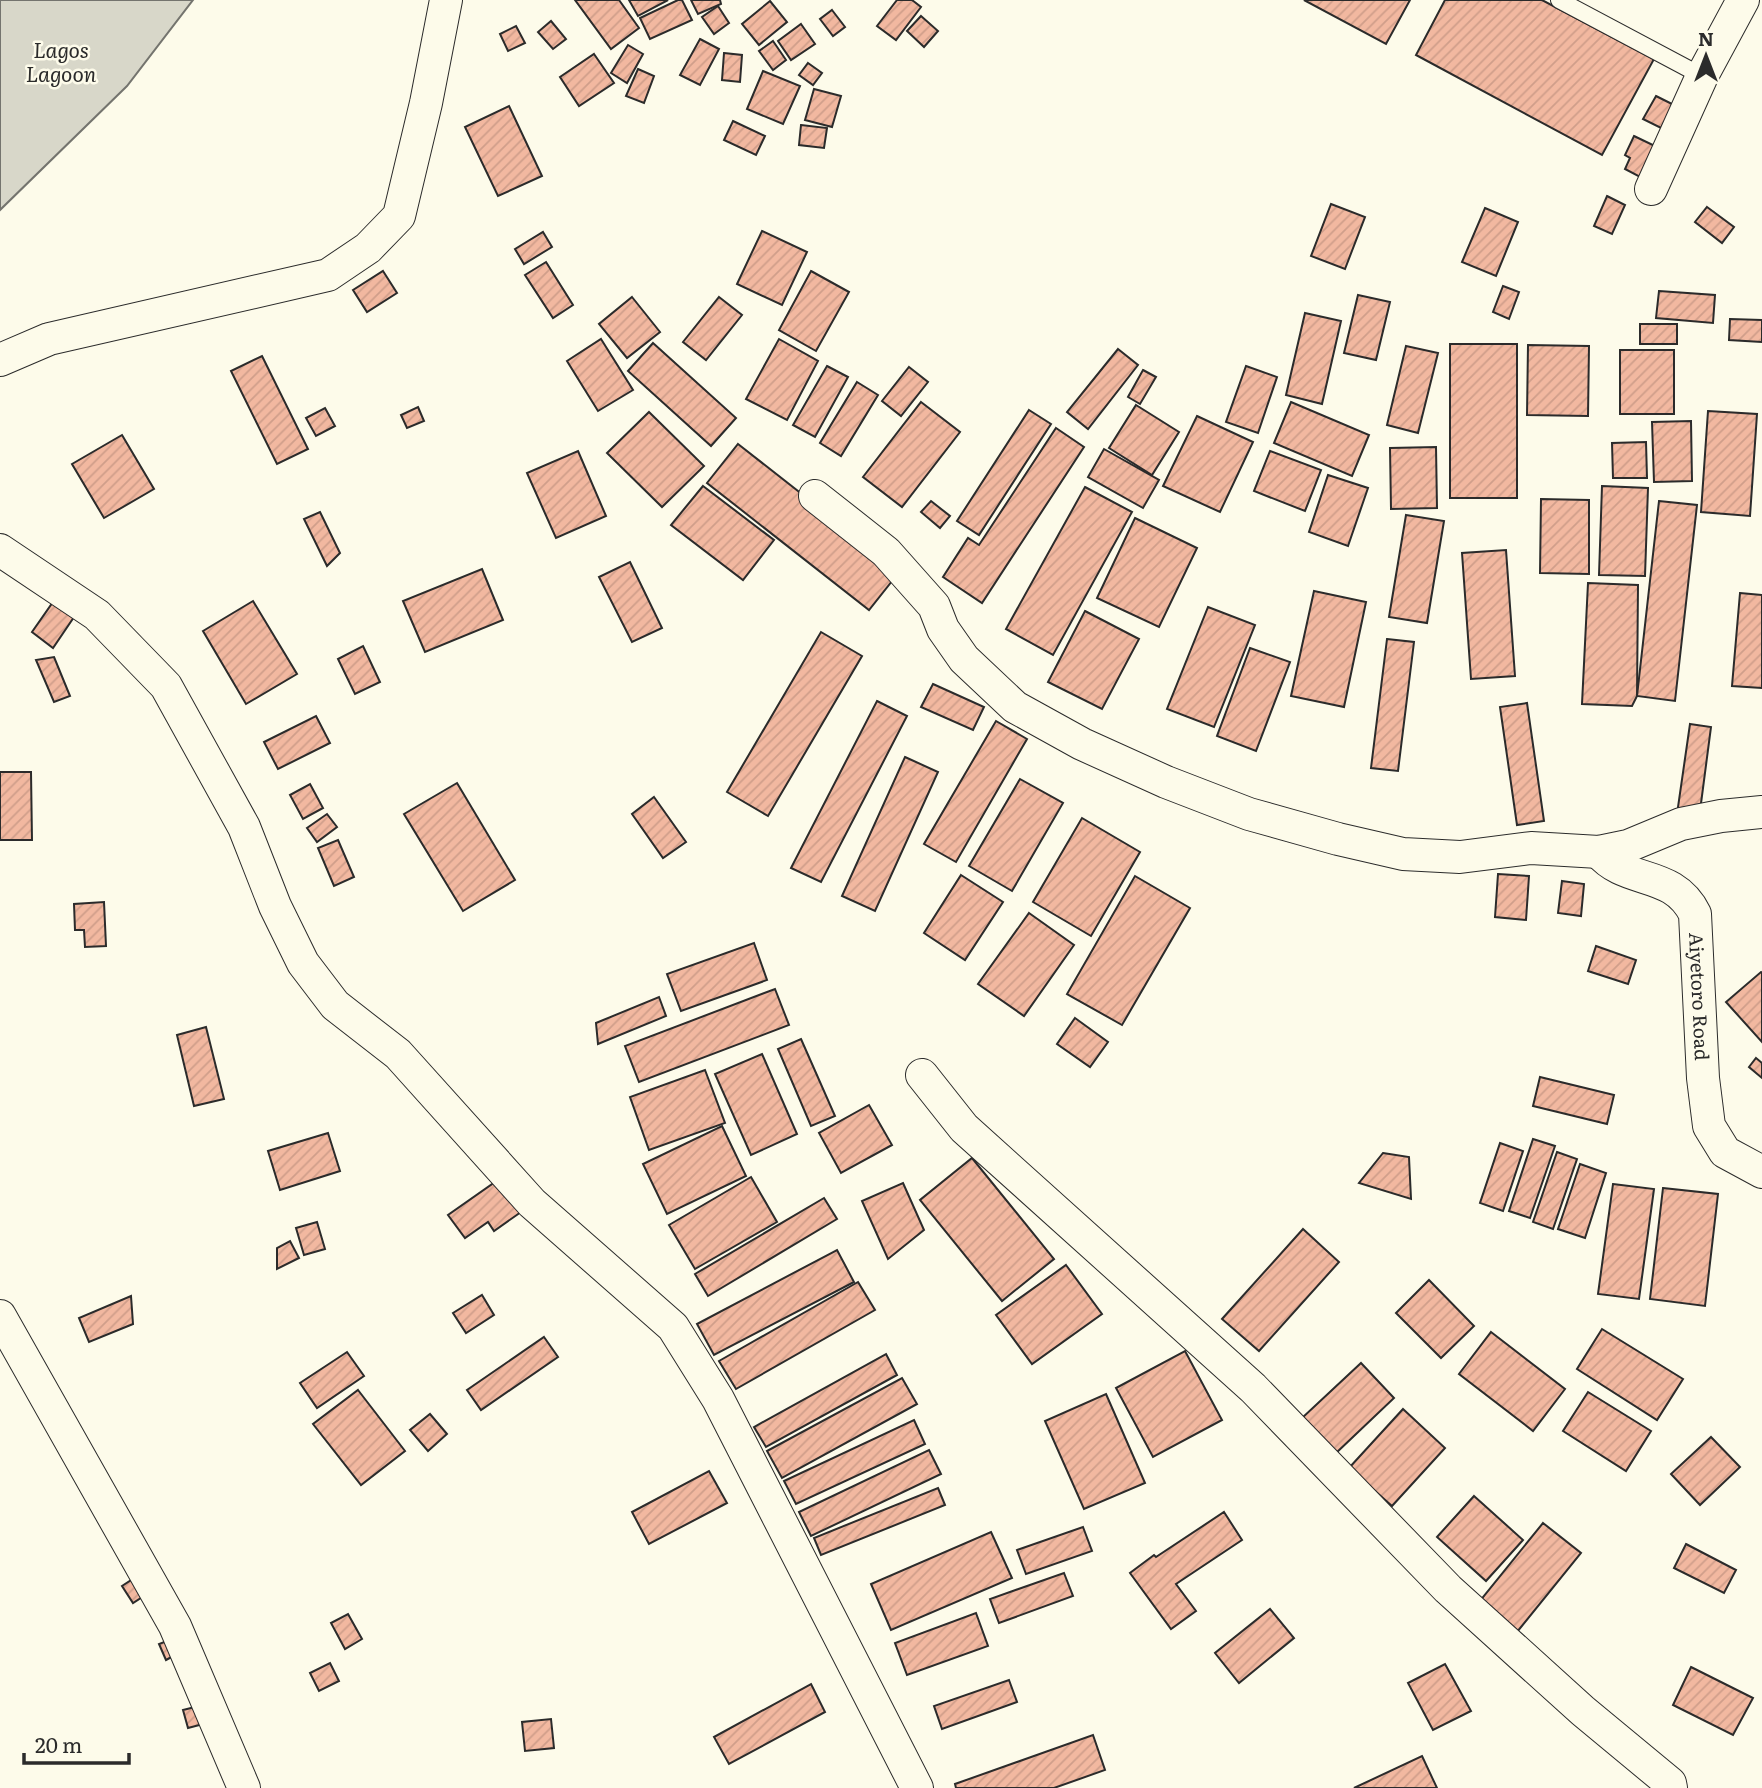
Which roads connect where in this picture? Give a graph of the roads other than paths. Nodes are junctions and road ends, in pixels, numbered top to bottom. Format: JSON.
{"nodes":[{"id":1,"x":446,"y":0,"type":"edge"},
{"id":2,"x":1559,"y":0,"type":"edge"},
{"id":3,"x":1743,"y":0,"type":"edge"},
{"id":4,"x":1702,"y":76,"type":"junction"},
{"id":5,"x":1651,"y":189,"type":"dead end"},
{"id":6,"x":0,"y":360,"type":"edge"},
{"id":7,"x":815,"y":496,"type":"dead end"},
{"id":8,"x":0,"y":550,"type":"edge"},
{"id":9,"x":1762,"y":812,"type":"edge"},
{"id":10,"x":1599,"y":852,"type":"junction"},
{"id":11,"x":922,"y":1076,"type":"dead end"},
{"id":12,"x":1762,"y":1172,"type":"edge"},
{"id":13,"x":0,"y":1316,"type":"edge"},
{"id":14,"x":244,"y":1788,"type":"edge"},
{"id":15,"x":917,"y":1788,"type":"edge"},
{"id":16,"x":1671,"y":1788,"type":"edge"}],
"edges":[{"from":1,"to":6,"type":"street"},
{"from":2,"to":4,"type":"lane"},
{"from":3,"to":4,"type":"street"},
{"from":4,"to":5,"type":"street"},
{"from":7,"to":10,"type":"street"},
{"from":8,"to":15,"type":"street"},
{"from":9,"to":10,"type":"street"},
{"from":10,"to":12,"type":"street","name":"Aiyetoro Road"},
{"from":11,"to":16,"type":"street"},
{"from":13,"to":14,"type":"street"}]}
